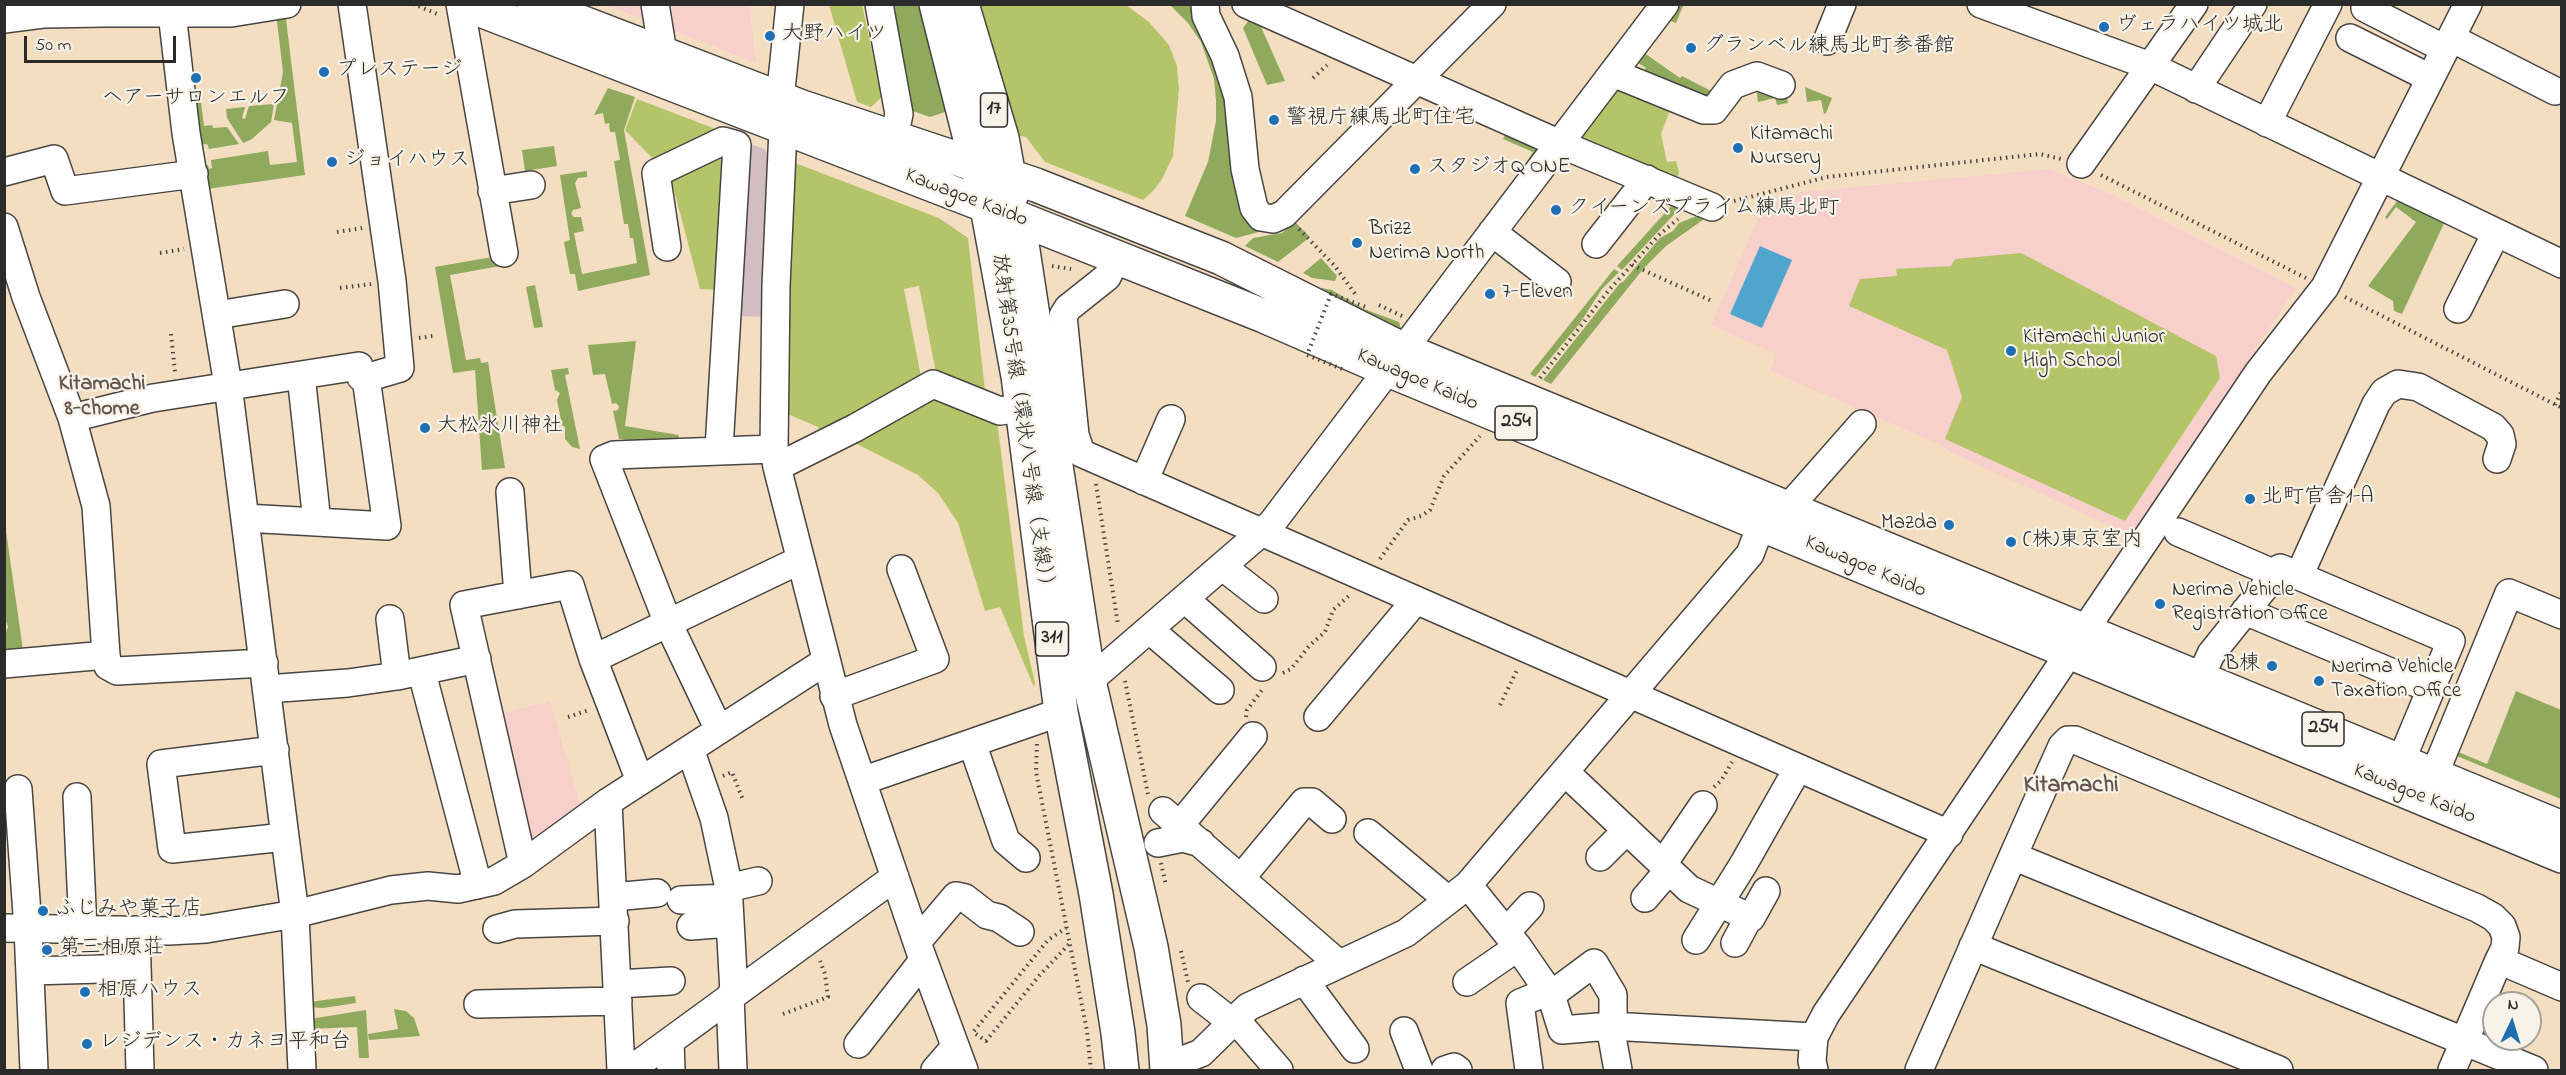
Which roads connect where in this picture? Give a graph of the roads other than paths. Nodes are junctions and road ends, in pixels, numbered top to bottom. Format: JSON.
{"nodes":[{"id":1,"x":287,"y":4,"type":"edge"},
{"id":2,"x":352,"y":4,"type":"edge"},
{"id":3,"x":460,"y":4,"type":"edge"},
{"id":4,"x":465,"y":4,"type":"edge"},
{"id":5,"x":534,"y":4,"type":"edge"},
{"id":6,"x":655,"y":4,"type":"edge"},
{"id":7,"x":790,"y":4,"type":"edge"},
{"id":8,"x":879,"y":4,"type":"edge"},
{"id":9,"x":936,"y":4,"type":"edge"},
{"id":10,"x":962,"y":4,"type":"edge"},
{"id":11,"x":1205,"y":4,"type":"edge"},
{"id":12,"x":1246,"y":4,"type":"edge"},
{"id":13,"x":1492,"y":4,"type":"edge"},
{"id":14,"x":1665,"y":4,"type":"edge"},
{"id":15,"x":1842,"y":4,"type":"edge"},
{"id":16,"x":1982,"y":4,"type":"edge"},
{"id":17,"x":2194,"y":4,"type":"edge"},
{"id":18,"x":2253,"y":4,"type":"edge"},
{"id":19,"x":2328,"y":4,"type":"edge"},
{"id":20,"x":2468,"y":4,"type":"edge"},
{"id":21,"x":2365,"y":8,"type":"dead end"},
{"id":22,"x":160,"y":10,"type":"edge"},
{"id":23,"x":2026,"y":12,"type":"edge"},
{"id":24,"x":16,"y":13,"type":"edge"},
{"id":25,"x":2350,"y":38,"type":"dead end"},
{"id":26,"x":1827,"y":41,"type":"dead end"},
{"id":27,"x":2448,"y":43,"type":"junction"},
{"id":28,"x":663,"y":53,"type":"junction"},
{"id":29,"x":2150,"y":66,"type":"junction"},
{"id":30,"x":1613,"y":73,"type":"junction"},
{"id":31,"x":2430,"y":78,"type":"junction"},
{"id":32,"x":1419,"y":80,"type":"junction"},
{"id":33,"x":1781,"y":85,"type":"dead end"},
{"id":34,"x":2196,"y":89,"type":"junction"},
{"id":35,"x":2555,"y":91,"type":"dead end"},
{"id":36,"x":782,"y":114,"type":"junction"},
{"id":37,"x":2267,"y":123,"type":"junction"},
{"id":38,"x":894,"y":138,"type":"junction"},
{"id":39,"x":1560,"y":144,"type":"junction"},
{"id":40,"x":2081,"y":164,"type":"road end"},
{"id":41,"x":976,"y":165,"type":"junction"},
{"id":42,"x":4,"y":172,"type":"edge"},
{"id":43,"x":194,"y":174,"type":"junction"},
{"id":44,"x":1008,"y":176,"type":"junction"},
{"id":45,"x":1647,"y":178,"type":"junction"},
{"id":46,"x":2379,"y":178,"type":"junction"},
{"id":47,"x":531,"y":185,"type":"dead end"},
{"id":48,"x":492,"y":191,"type":"junction"},
{"id":49,"x":987,"y":207,"type":"junction"},
{"id":50,"x":1712,"y":207,"type":"road end"},
{"id":51,"x":1018,"y":218,"type":"junction"},
{"id":52,"x":4,"y":227,"type":"edge"},
{"id":53,"x":1492,"y":232,"type":"junction"},
{"id":54,"x":2496,"y":232,"type":"junction"},
{"id":55,"x":1596,"y":244,"type":"dead end"},
{"id":56,"x":667,"y":247,"type":"dead end"},
{"id":57,"x":504,"y":253,"type":"dead end"},
{"id":58,"x":1117,"y":258,"type":"junction"},
{"id":59,"x":2562,"y":264,"type":"edge"},
{"id":60,"x":1557,"y":282,"type":"dead end"},
{"id":61,"x":285,"y":304,"type":"dead end"},
{"id":62,"x":2458,"y":309,"type":"dead end"},
{"id":63,"x":217,"y":315,"type":"junction"},
{"id":64,"x":1394,"y":359,"type":"junction"},
{"id":65,"x":300,"y":375,"type":"junction"},
{"id":66,"x":366,"y":378,"type":"junction"},
{"id":67,"x":228,"y":385,"type":"junction"},
{"id":68,"x":1022,"y":408,"type":"junction"},
{"id":69,"x":72,"y":418,"type":"junction"},
{"id":70,"x":1171,"y":419,"type":"dead end"},
{"id":71,"x":1862,"y":424,"type":"dead end"},
{"id":72,"x":719,"y":449,"type":"junction"},
{"id":73,"x":775,"y":458,"type":"junction"},
{"id":74,"x":2497,"y":459,"type":"dead end"},
{"id":75,"x":1144,"y":481,"type":"junction"},
{"id":76,"x":510,"y":492,"type":"dead end"},
{"id":77,"x":1788,"y":508,"type":"junction"},
{"id":78,"x":245,"y":519,"type":"junction"},
{"id":79,"x":317,"y":522,"type":"junction"},
{"id":80,"x":1761,"y":525,"type":"junction"},
{"id":81,"x":1260,"y":532,"type":"junction"},
{"id":82,"x":2178,"y":532,"type":"dead end"},
{"id":83,"x":800,"y":560,"type":"junction"},
{"id":84,"x":1223,"y":567,"type":"junction"},
{"id":85,"x":901,"y":569,"type":"dead end"},
{"id":86,"x":2287,"y":575,"type":"junction"},
{"id":87,"x":518,"y":595,"type":"junction"},
{"id":88,"x":1264,"y":598,"type":"dead end"},
{"id":89,"x":1185,"y":599,"type":"junction"},
{"id":90,"x":1416,"y":600,"type":"junction"},
{"id":91,"x":2245,"y":611,"type":"junction"},
{"id":92,"x":2562,"y":615,"type":"edge"},
{"id":93,"x":390,"y":619,"type":"dead end"},
{"id":94,"x":668,"y":623,"type":"junction"},
{"id":95,"x":1150,"y":630,"type":"junction"},
{"id":96,"x":2077,"y":641,"type":"junction"},
{"id":97,"x":106,"y":655,"type":"junction"},
{"id":98,"x":477,"y":659,"type":"junction"},
{"id":99,"x":593,"y":659,"type":"junction"},
{"id":100,"x":826,"y":661,"type":"junction"},
{"id":101,"x":4,"y":664,"type":"edge"},
{"id":102,"x":410,"y":675,"type":"junction"},
{"id":103,"x":1270,"y":675,"type":"road end"},
{"id":104,"x":265,"y":676,"type":"junction"},
{"id":105,"x":2200,"y":678,"type":"junction"},
{"id":106,"x":1089,"y":681,"type":"junction"},
{"id":107,"x":2431,"y":689,"type":"junction"},
{"id":108,"x":1220,"y":690,"type":"dead end"},
{"id":109,"x":1631,"y":694,"type":"junction"},
{"id":110,"x":834,"y":696,"type":"junction"},
{"id":111,"x":1061,"y":712,"type":"junction"},
{"id":112,"x":1318,"y":717,"type":"dead end"},
{"id":113,"x":719,"y":730,"type":"junction"},
{"id":114,"x":1249,"y":731,"type":"road end"},
{"id":115,"x":972,"y":743,"type":"junction"},
{"id":116,"x":690,"y":748,"type":"junction"},
{"id":117,"x":274,"y":750,"type":"junction"},
{"id":118,"x":2401,"y":761,"type":"junction"},
{"id":119,"x":1798,"y":768,"type":"junction"},
{"id":120,"x":1565,"y":772,"type":"junction"},
{"id":121,"x":2434,"y":775,"type":"junction"},
{"id":122,"x":640,"y":781,"type":"junction"},
{"id":123,"x":862,"y":782,"type":"junction"},
{"id":124,"x":18,"y":789,"type":"dead end"},
{"id":125,"x":77,"y":797,"type":"dead end"},
{"id":126,"x":608,"y":802,"type":"junction"},
{"id":127,"x":1703,"y":805,"type":"road end"},
{"id":128,"x":1332,"y":819,"type":"dead end"},
{"id":129,"x":2562,"y":828,"type":"edge"},
{"id":130,"x":1627,"y":830,"type":"junction"},
{"id":131,"x":1368,"y":833,"type":"dead end"},
{"id":132,"x":1949,"y":834,"type":"junction"},
{"id":133,"x":285,"y":837,"type":"junction"},
{"id":134,"x":1158,"y":843,"type":"dead end"},
{"id":135,"x":1201,"y":843,"type":"junction"},
{"id":136,"x":2013,"y":855,"type":"junction"},
{"id":137,"x":2562,"y":856,"type":"edge"},
{"id":138,"x":1600,"y":857,"type":"dead end"},
{"id":139,"x":1026,"y":858,"type":"dead end"},
{"id":140,"x":523,"y":864,"type":"junction"},
{"id":141,"x":1666,"y":867,"type":"junction"},
{"id":142,"x":895,"y":877,"type":"junction"},
{"id":143,"x":1241,"y":878,"type":"junction"},
{"id":144,"x":758,"y":881,"type":"dead end"},
{"id":145,"x":478,"y":885,"type":"junction"},
{"id":146,"x":1766,"y":891,"type":"dead end"},
{"id":147,"x":1458,"y":892,"type":"junction"},
{"id":148,"x":1645,"y":898,"type":"dead end"},
{"id":149,"x":729,"y":903,"type":"junction"},
{"id":150,"x":1719,"y":903,"type":"junction"},
{"id":151,"x":1530,"y":906,"type":"dead end"},
{"id":152,"x":614,"y":909,"type":"junction"},
{"id":153,"x":295,"y":914,"type":"junction"},
{"id":154,"x":1749,"y":917,"type":"junction"},
{"id":155,"x":691,"y":926,"type":"dead end"},
{"id":156,"x":16,"y":928,"type":"edge"},
{"id":157,"x":83,"y":929,"type":"junction"},
{"id":158,"x":497,"y":929,"type":"dead end"},
{"id":159,"x":136,"y":930,"type":"junction"},
{"id":160,"x":1020,"y":932,"type":"dead end"},
{"id":161,"x":1512,"y":939,"type":"junction"},
{"id":162,"x":1696,"y":940,"type":"dead end"},
{"id":163,"x":1735,"y":943,"type":"dead end"},
{"id":164,"x":1973,"y":946,"type":"junction"},
{"id":165,"x":921,"y":952,"type":"junction"},
{"id":166,"x":2499,"y":960,"type":"junction"},
{"id":167,"x":1339,"y":964,"type":"junction"},
{"id":168,"x":137,"y":968,"type":"junction"},
{"id":169,"x":30,"y":971,"type":"junction"},
{"id":170,"x":1304,"y":980,"type":"junction"},
{"id":171,"x":671,"y":981,"type":"dead end"},
{"id":172,"x":1467,"y":982,"type":"dead end"},
{"id":173,"x":2562,"y":987,"type":"edge"},
{"id":174,"x":617,"y":992,"type":"junction"},
{"id":175,"x":1550,"y":993,"type":"junction"},
{"id":176,"x":732,"y":995,"type":"junction"},
{"id":177,"x":1201,"y":998,"type":"dead end"},
{"id":178,"x":478,"y":1004,"type":"dead end"},
{"id":179,"x":1234,"y":1022,"type":"junction"},
{"id":180,"x":1611,"y":1026,"type":"junction"},
{"id":181,"x":1404,"y":1031,"type":"dead end"},
{"id":182,"x":1814,"y":1037,"type":"junction"},
{"id":183,"x":670,"y":1041,"type":"junction"},
{"id":184,"x":2464,"y":1042,"type":"junction"},
{"id":185,"x":858,"y":1044,"type":"dead end"},
{"id":186,"x":1355,"y":1048,"type":"dead end"},
{"id":187,"x":962,"y":1050,"type":"edge"},
{"id":188,"x":1167,"y":1068,"type":"edge"},
{"id":189,"x":34,"y":1071,"type":"edge"},
{"id":190,"x":140,"y":1071,"type":"edge"},
{"id":191,"x":303,"y":1071,"type":"edge"},
{"id":192,"x":622,"y":1071,"type":"edge"},
{"id":193,"x":671,"y":1071,"type":"edge"},
{"id":194,"x":733,"y":1071,"type":"edge"},
{"id":195,"x":935,"y":1071,"type":"edge"},
{"id":196,"x":1122,"y":1071,"type":"edge"},
{"id":197,"x":1279,"y":1071,"type":"edge"},
{"id":198,"x":1419,"y":1071,"type":"edge"},
{"id":199,"x":1445,"y":1071,"type":"edge"},
{"id":200,"x":1458,"y":1071,"type":"edge"},
{"id":201,"x":1529,"y":1071,"type":"edge"},
{"id":202,"x":1618,"y":1071,"type":"edge"},
{"id":203,"x":1814,"y":1071,"type":"edge"},
{"id":204,"x":1919,"y":1071,"type":"edge"},
{"id":205,"x":2279,"y":1071,"type":"edge"},
{"id":206,"x":2452,"y":1071,"type":"edge"},
{"id":207,"x":2534,"y":1071,"type":"edge"}],
"edges":[{"from":1,"to":22,"type":"street"},
{"from":2,"to":66,"type":"street"},
{"from":3,"to":48,"type":"street"},
{"from":4,"to":36,"type":"main road","name":"Kawagoe Kaido","number":"254"},
{"from":5,"to":28,"type":"main road","name":"Kawagoe Kaido","number":"254"},
{"from":6,"to":28,"type":"street"},
{"from":7,"to":36,"type":"street"},
{"from":8,"to":38,"type":"street"},
{"from":9,"to":41,"type":"main road","number":"17"},
{"from":10,"to":44,"type":"main road","number":"17"},
{"from":11,"to":32,"type":"street"},
{"from":12,"to":32,"type":"street"},
{"from":13,"to":32,"type":"street"},
{"from":14,"to":30,"type":"street"},
{"from":15,"to":26,"type":"street"},
{"from":16,"to":23,"type":"street"},
{"from":17,"to":29,"type":"street"},
{"from":18,"to":34,"type":"street"},
{"from":19,"to":37,"type":"street"},
{"from":20,"to":27,"type":"street"},
{"from":21,"to":27,"type":"street"},
{"from":22,"to":24,"type":"street"},
{"from":22,"to":43,"type":"street"},
{"from":23,"to":29,"type":"street"},
{"from":25,"to":31,"type":"street"},
{"from":27,"to":31,"type":"street"},
{"from":27,"to":35,"type":"street"},
{"from":28,"to":36,"type":"main road","name":"Kawagoe Kaido","number":"254"},
{"from":29,"to":34,"type":"street"},
{"from":29,"to":40,"type":"street"},
{"from":30,"to":33,"type":"street"},
{"from":30,"to":39,"type":"street"},
{"from":31,"to":46,"type":"street"},
{"from":32,"to":39,"type":"street"},
{"from":34,"to":37,"type":"street"},
{"from":36,"to":38,"type":"main road","name":"Kawagoe Kaido","number":"254"},
{"from":36,"to":49,"type":"main road","name":"Kawagoe Kaido","number":"254"},
{"from":36,"to":73,"type":"street"},
{"from":37,"to":46,"type":"street"},
{"from":38,"to":41,"type":"main road","name":"Kawagoe Kaido","number":"254"},
{"from":39,"to":45,"type":"street"},
{"from":39,"to":53,"type":"street"},
{"from":41,"to":44,"type":"main road","name":"Kawagoe Kaido","number":"254"},
{"from":41,"to":49,"type":"main road","number":"17"},
{"from":42,"to":43,"type":"street"},
{"from":43,"to":63,"type":"street"},
{"from":44,"to":51,"type":"main road","number":"17"},
{"from":44,"to":64,"type":"main road","name":"Kawagoe Kaido","number":"254"},
{"from":45,"to":50,"type":"street"},
{"from":45,"to":55,"type":"street"},
{"from":46,"to":54,"type":"street"},
{"from":46,"to":96,"type":"street"},
{"from":47,"to":48,"type":"street"},
{"from":48,"to":57,"type":"street"},
{"from":49,"to":51,"type":"main road","name":"Kawagoe Kaido","number":"254"},
{"from":49,"to":68,"type":"main road","name":"放射第35号線（環状八号線（支線））","number":"311"},
{"from":51,"to":58,"type":"main road","name":"Kawagoe Kaido","number":"254"},
{"from":51,"to":106,"type":"main road","name":"放射第35号線（環状八号線（支線））","number":"311"},
{"from":52,"to":69,"type":"street"},
{"from":53,"to":60,"type":"street"},
{"from":53,"to":64,"type":"street"},
{"from":54,"to":59,"type":"street"},
{"from":54,"to":62,"type":"street"},
{"from":56,"to":72,"type":"street"},
{"from":58,"to":64,"type":"main road","name":"Kawagoe Kaido","number":"254"},
{"from":58,"to":75,"type":"street"},
{"from":61,"to":63,"type":"street"},
{"from":63,"to":67,"type":"street"},
{"from":64,"to":77,"type":"main road","name":"Kawagoe Kaido","number":"254"},
{"from":64,"to":80,"type":"main road","name":"Kawagoe Kaido","number":"254"},
{"from":64,"to":81,"type":"street"},
{"from":65,"to":66,"type":"street"},
{"from":65,"to":67,"type":"street"},
{"from":65,"to":79,"type":"street"},
{"from":66,"to":79,"type":"street"},
{"from":67,"to":69,"type":"street"},
{"from":67,"to":78,"type":"street"},
{"from":68,"to":73,"type":"street"},
{"from":68,"to":111,"type":"main road","name":"放射第35号線（環状八号線（支線））","number":"311"},
{"from":69,"to":97,"type":"street"},
{"from":70,"to":75,"type":"street"},
{"from":71,"to":77,"type":"street"},
{"from":72,"to":73,"type":"street"},
{"from":72,"to":94,"type":"street"},
{"from":73,"to":83,"type":"street"},
{"from":74,"to":86,"type":"street"},
{"from":75,"to":81,"type":"street"},
{"from":76,"to":87,"type":"street"},
{"from":77,"to":96,"type":"main road","name":"Kawagoe Kaido","number":"254"},
{"from":78,"to":79,"type":"street"},
{"from":78,"to":104,"type":"street"},
{"from":80,"to":96,"type":"main road","name":"Kawagoe Kaido","number":"254"},
{"from":80,"to":109,"type":"street"},
{"from":81,"to":84,"type":"street"},
{"from":81,"to":90,"type":"street"},
{"from":82,"to":86,"type":"street"},
{"from":83,"to":94,"type":"street"},
{"from":83,"to":100,"type":"street"},
{"from":84,"to":88,"type":"street"},
{"from":84,"to":89,"type":"street"},
{"from":85,"to":110,"type":"street"},
{"from":86,"to":91,"type":"street"},
{"from":86,"to":107,"type":"street"},
{"from":87,"to":98,"type":"street"},
{"from":87,"to":99,"type":"street"},
{"from":89,"to":95,"type":"street"},
{"from":89,"to":103,"type":"street"},
{"from":90,"to":109,"type":"street"},
{"from":90,"to":112,"type":"street"},
{"from":91,"to":105,"type":"street"},
{"from":91,"to":107,"type":"street"},
{"from":92,"to":121,"type":"street"},
{"from":93,"to":102,"type":"street"},
{"from":94,"to":99,"type":"street"},
{"from":94,"to":113,"type":"street"},
{"from":95,"to":106,"type":"street"},
{"from":95,"to":108,"type":"street"},
{"from":96,"to":105,"type":"main road","name":"Kawagoe Kaido","number":"254"},
{"from":96,"to":132,"type":"street"},
{"from":96,"to":137,"type":"main road","name":"Kawagoe Kaido","number":"254"},
{"from":97,"to":101,"type":"street"},
{"from":97,"to":104,"type":"street"},
{"from":98,"to":102,"type":"street"},
{"from":98,"to":140,"type":"street"},
{"from":99,"to":122,"type":"street"},
{"from":100,"to":110,"type":"street"},
{"from":100,"to":113,"type":"street"},
{"from":102,"to":104,"type":"street"},
{"from":102,"to":145,"type":"street"},
{"from":104,"to":117,"type":"street"},
{"from":105,"to":118,"type":"main road","name":"Kawagoe Kaido","number":"254"},
{"from":106,"to":188,"type":"main road","name":"放射第35号線（環状八号線（支線））","number":"311"},
{"from":107,"to":118,"type":"street"},
{"from":109,"to":119,"type":"street"},
{"from":109,"to":120,"type":"street"},
{"from":110,"to":123,"type":"street"},
{"from":111,"to":115,"type":"street"},
{"from":111,"to":196,"type":"main road","name":"放射第35号線（環状八号線（支線））","number":"311"},
{"from":113,"to":116,"type":"street"},
{"from":114,"to":135,"type":"street"},
{"from":115,"to":123,"type":"street"},
{"from":115,"to":139,"type":"street"},
{"from":116,"to":122,"type":"street"},
{"from":116,"to":149,"type":"street"},
{"from":117,"to":133,"type":"street"},
{"from":117,"to":133,"type":"street"},
{"from":118,"to":121,"type":"main road","name":"Kawagoe Kaido","number":"254"},
{"from":119,"to":132,"type":"street"},
{"from":119,"to":150,"type":"street"},
{"from":120,"to":130,"type":"street"},
{"from":120,"to":147,"type":"street"},
{"from":121,"to":129,"type":"main road","name":"Kawagoe Kaido","number":"254"},
{"from":122,"to":126,"type":"street"},
{"from":123,"to":142,"type":"street"},
{"from":124,"to":156,"type":"street"},
{"from":125,"to":157,"type":"street"},
{"from":126,"to":140,"type":"street"},
{"from":126,"to":152,"type":"street"},
{"from":127,"to":141,"type":"street"},
{"from":128,"to":143,"type":"street"},
{"from":130,"to":138,"type":"street"},
{"from":130,"to":141,"type":"street"},
{"from":131,"to":147,"type":"street"},
{"from":132,"to":182,"type":"street"},
{"from":133,"to":153,"type":"street"},
{"from":134,"to":135,"type":"street"},
{"from":135,"to":143,"type":"street"},
{"from":136,"to":164,"type":"street"},
{"from":136,"to":166,"type":"street"},
{"from":136,"to":184,"type":"street"},
{"from":140,"to":145,"type":"street"},
{"from":141,"to":148,"type":"street"},
{"from":141,"to":150,"type":"street"},
{"from":142,"to":165,"type":"street"},
{"from":142,"to":176,"type":"street"},
{"from":143,"to":167,"type":"street"},
{"from":144,"to":149,"type":"street"},
{"from":145,"to":153,"type":"street"},
{"from":146,"to":154,"type":"street"},
{"from":147,"to":161,"type":"street"},
{"from":147,"to":167,"type":"street"},
{"from":149,"to":152,"type":"street"},
{"from":149,"to":155,"type":"street"},
{"from":149,"to":176,"type":"street"},
{"from":150,"to":154,"type":"street"},
{"from":150,"to":162,"type":"street"},
{"from":151,"to":161,"type":"street"},
{"from":152,"to":158,"type":"street"},
{"from":152,"to":174,"type":"street"},
{"from":153,"to":159,"type":"street"},
{"from":153,"to":191,"type":"street"},
{"from":154,"to":163,"type":"street"},
{"from":156,"to":157,"type":"street"},
{"from":156,"to":169,"type":"street"},
{"from":157,"to":159,"type":"street"},
{"from":159,"to":168,"type":"street"},
{"from":160,"to":165,"type":"street"},
{"from":161,"to":172,"type":"street"},
{"from":161,"to":175,"type":"street"},
{"from":164,"to":204,"type":"street"},
{"from":164,"to":205,"type":"street"},
{"from":165,"to":185,"type":"street"},
{"from":165,"to":187,"type":"street"},
{"from":166,"to":173,"type":"street"},
{"from":166,"to":184,"type":"street"},
{"from":167,"to":170,"type":"street"},
{"from":168,"to":169,"type":"street"},
{"from":168,"to":190,"type":"street"},
{"from":169,"to":189,"type":"street"},
{"from":170,"to":179,"type":"street"},
{"from":170,"to":186,"type":"street"},
{"from":171,"to":174,"type":"street"},
{"from":174,"to":178,"type":"street"},
{"from":174,"to":192,"type":"street"},
{"from":175,"to":180,"type":"street"},
{"from":175,"to":180,"type":"street"},
{"from":175,"to":201,"type":"street"},
{"from":176,"to":183,"type":"street"},
{"from":176,"to":194,"type":"street"},
{"from":177,"to":179,"type":"street"},
{"from":179,"to":188,"type":"street"},
{"from":179,"to":197,"type":"street"},
{"from":180,"to":182,"type":"street"},
{"from":180,"to":202,"type":"street"},
{"from":181,"to":198,"type":"street"},
{"from":182,"to":203,"type":"street"},
{"from":183,"to":192,"type":"street"},
{"from":183,"to":193,"type":"street"},
{"from":184,"to":206,"type":"street"},
{"from":184,"to":207,"type":"street"},
{"from":187,"to":195,"type":"street"},
{"from":199,"to":200,"type":"street"}]}
